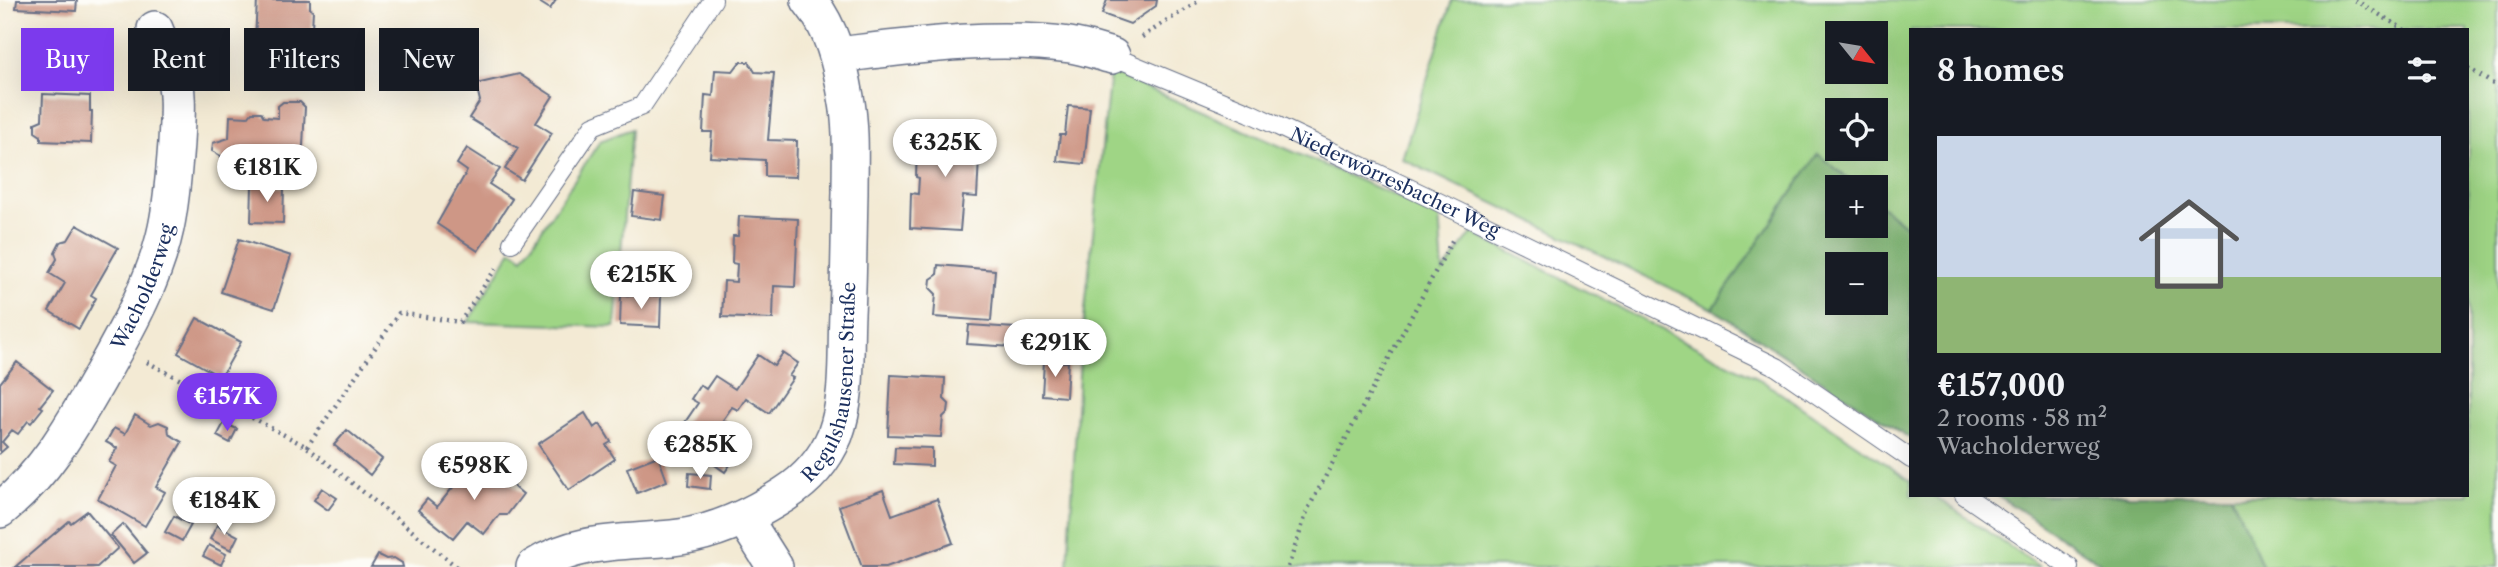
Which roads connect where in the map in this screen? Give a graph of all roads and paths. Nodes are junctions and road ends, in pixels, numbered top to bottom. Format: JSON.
{"nodes":[{"id":1,"x":713,"y":0,"type":"edge"},
{"id":2,"x":809,"y":0,"type":"edge"},
{"id":3,"x":1200,"y":0,"type":"edge"},
{"id":4,"x":2355,"y":0,"type":"edge"},
{"id":5,"x":2402,"y":28,"type":"edge"},
{"id":6,"x":838,"y":55,"type":"junction"},
{"id":7,"x":1112,"y":56,"type":"junction"},
{"id":8,"x":2469,"y":69,"type":"edge"},
{"id":9,"x":2498,"y":87,"type":"edge"},
{"id":10,"x":175,"y":91,"type":"edge"},
{"id":11,"x":1466,"y":215,"type":"junction"},
{"id":12,"x":512,"y":243,"type":"joint"},
{"id":13,"x":117,"y":346,"type":"junction"},
{"id":14,"x":307,"y":447,"type":"junction"},
{"id":15,"x":1909,"y":458,"type":"edge"},
{"id":16,"x":1967,"y":497,"type":"edge"},
{"id":17,"x":0,"y":510,"type":"edge"},
{"id":18,"x":744,"y":518,"type":"junction"},
{"id":19,"x":457,"y":567,"type":"edge"},
{"id":20,"x":534,"y":567,"type":"edge"},
{"id":21,"x":775,"y":567,"type":"edge"},
{"id":22,"x":1288,"y":567,"type":"edge"},
{"id":23,"x":2069,"y":567,"type":"edge"}],
"edges":[{"from":1,"to":12,"type":"lane"},
{"from":2,"to":6,"type":"street","name":"Regulshausener Straße"},
{"from":3,"to":7,"type":"path"},
{"from":4,"to":5,"type":"path"},
{"from":6,"to":7,"type":"street","name":"Niederwörresbacher Weg"},
{"from":6,"to":18,"type":"street","name":"Regulshausener Straße"},
{"from":7,"to":11,"type":"lane","name":"Niederwörresbacher Weg"},
{"from":8,"to":9,"type":"path"},
{"from":10,"to":13,"type":"street","name":"Wacholderweg"},
{"from":11,"to":15,"type":"lane","name":"Niederwörresbacher Weg"},
{"from":11,"to":22,"type":"path"},
{"from":12,"to":14,"type":"path"},
{"from":13,"to":14,"type":"path"},
{"from":13,"to":17,"type":"street","name":"Wacholderweg"},
{"from":14,"to":19,"type":"path"},
{"from":16,"to":23,"type":"lane"},
{"from":18,"to":20,"type":"street","name":"Regulshausener Straße"},
{"from":18,"to":21,"type":"street"}]}
